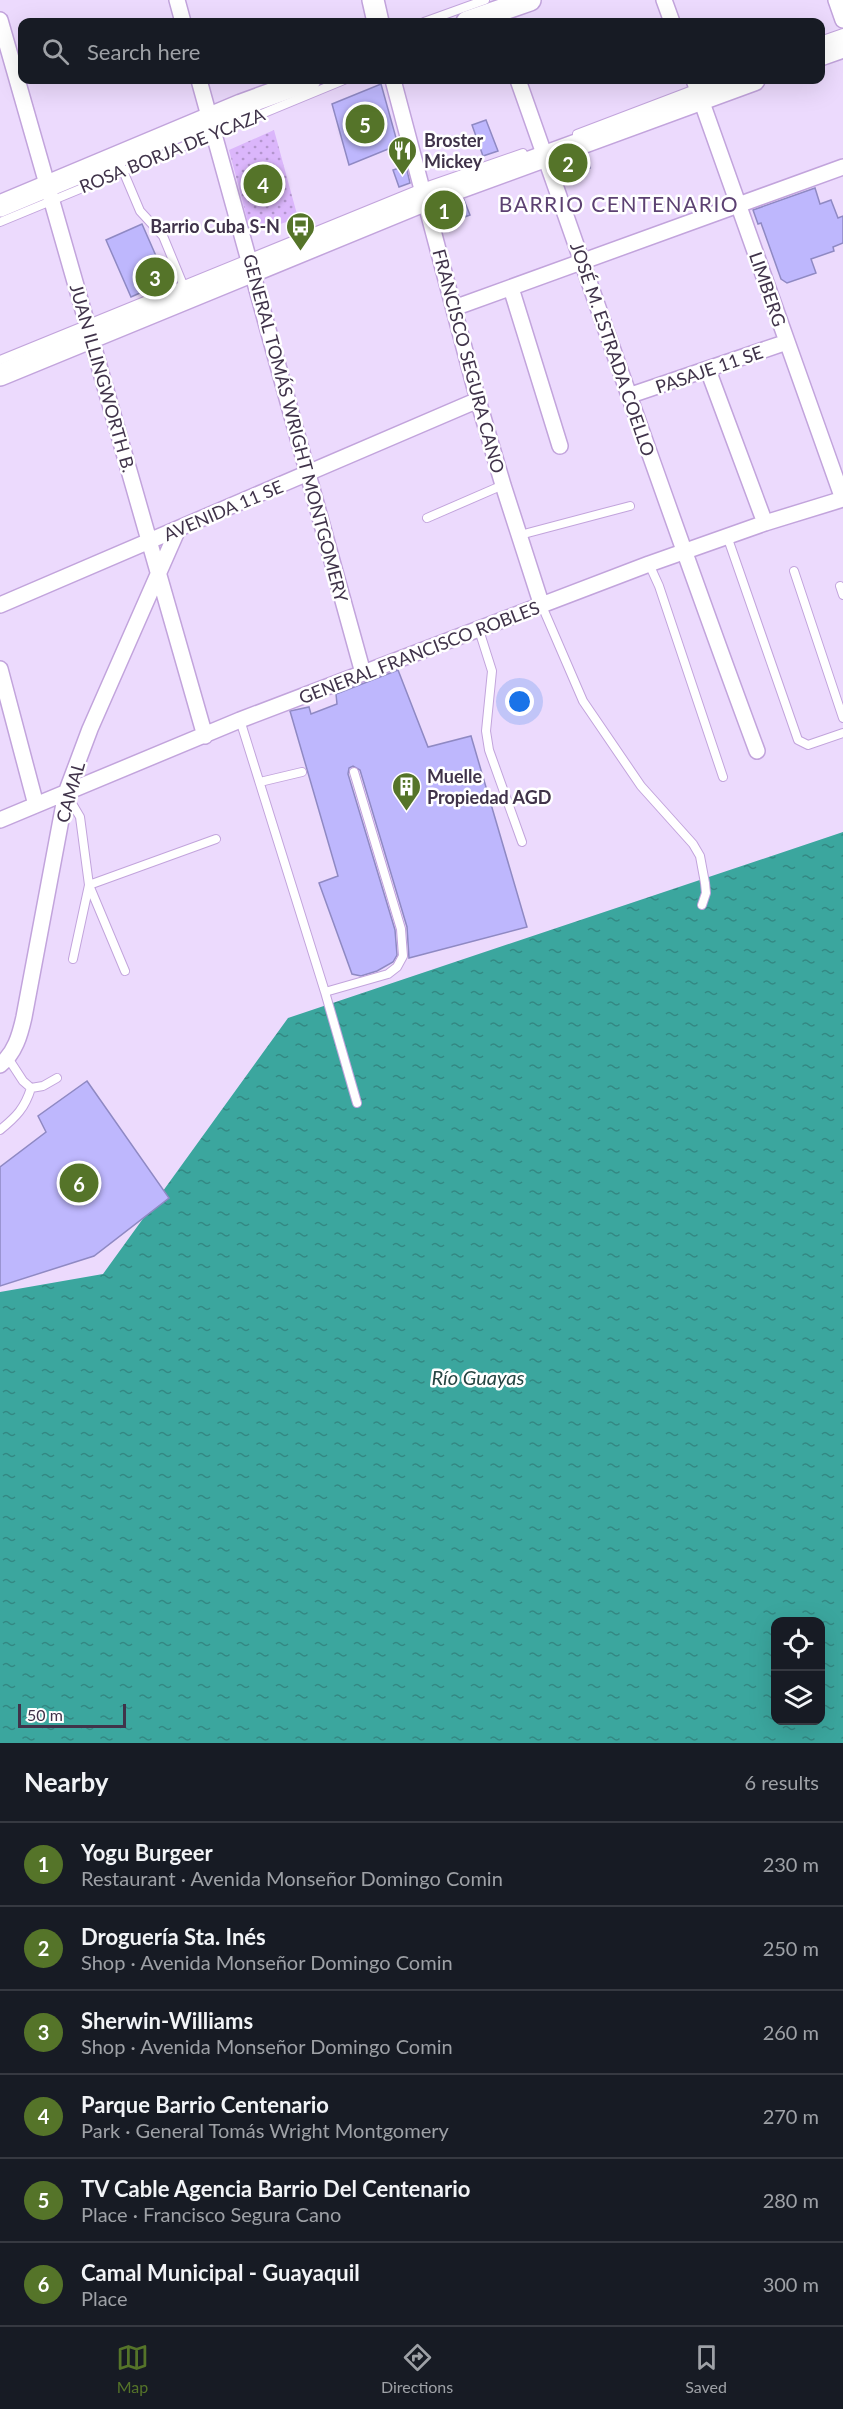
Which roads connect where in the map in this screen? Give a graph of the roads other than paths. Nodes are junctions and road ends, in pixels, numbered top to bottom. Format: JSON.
{"nodes":[{"id":1,"x":177,"y":0,"type":"edge"},
{"id":2,"x":373,"y":0,"type":"edge"},
{"id":3,"x":530,"y":0,"type":"edge"},
{"id":4,"x":664,"y":0,"type":"edge"},
{"id":5,"x":836,"y":0,"type":"edge"},
{"id":6,"x":493,"y":12,"type":"edge"},
{"id":7,"x":182,"y":18,"type":"edge"},
{"id":8,"x":377,"y":18,"type":"edge"},
{"id":9,"x":452,"y":18,"type":"edge"},
{"id":10,"x":477,"y":18,"type":"edge"},
{"id":11,"x":671,"y":18,"type":"edge"},
{"id":12,"x":0,"y":20,"type":"edge"},
{"id":13,"x":843,"y":20,"type":"edge"},
{"id":14,"x":843,"y":33,"type":"edge"},
{"id":15,"x":825,"y":39,"type":"edge"},
{"id":16,"x":843,"y":46,"type":"edge"},
{"id":17,"x":825,"y":53,"type":"edge"},
{"id":18,"x":18,"y":84,"type":"edge"},
{"id":19,"x":18,"y":84,"type":"edge"},
{"id":20,"x":200,"y":84,"type":"edge"},
{"id":21,"x":301,"y":84,"type":"edge"},
{"id":22,"x":332,"y":84,"type":"edge"},
{"id":23,"x":394,"y":84,"type":"edge"},
{"id":24,"x":520,"y":84,"type":"edge"},
{"id":25,"x":729,"y":84,"type":"edge"},
{"id":26,"x":697,"y":89,"type":"edge"},
{"id":27,"x":212,"y":125,"type":"junction"},
{"id":28,"x":564,"y":139,"type":"dead end"},
{"id":29,"x":547,"y":149,"type":"junction"},
{"id":30,"x":121,"y":164,"type":"junction"},
{"id":31,"x":843,"y":167,"type":"edge"},
{"id":32,"x":49,"y":194,"type":"junction"},
{"id":33,"x":424,"y":194,"type":"junction"},
{"id":34,"x":739,"y":205,"type":"junction"},
{"id":35,"x":0,"y":206,"type":"edge"},
{"id":36,"x":0,"y":222,"type":"edge"},
{"id":37,"x":582,"y":261,"type":"junction"},
{"id":38,"x":250,"y":264,"type":"junction"},
{"id":39,"x":511,"y":288,"type":"junction"},
{"id":40,"x":185,"y":290,"type":"junction"},
{"id":41,"x":454,"y":308,"type":"junction"},
{"id":42,"x":89,"y":329,"type":"junction"},
{"id":43,"x":787,"y":342,"type":"junction"},
{"id":44,"x":0,"y":360,"type":"edge"},
{"id":45,"x":708,"y":370,"type":"junction"},
{"id":46,"x":0,"y":375,"type":"edge"},
{"id":47,"x":631,"y":395,"type":"junction"},
{"id":48,"x":478,"y":400,"type":"junction"},
{"id":49,"x":560,"y":446,"type":"dead end"},
{"id":50,"x":308,"y":473,"type":"junction"},
{"id":51,"x":503,"y":485,"type":"junction"},
{"id":52,"x":843,"y":499,"type":"edge"},
{"id":53,"x":630,"y":506,"type":"dead end"},
{"id":54,"x":427,"y":518,"type":"dead end"},
{"id":55,"x":765,"y":523,"type":"junction"},
{"id":56,"x":178,"y":529,"type":"junction"},
{"id":57,"x":520,"y":535,"type":"junction"},
{"id":58,"x":727,"y":536,"type":"junction"},
{"id":59,"x":150,"y":541,"type":"junction"},
{"id":60,"x":683,"y":552,"type":"junction"},
{"id":61,"x":650,"y":564,"type":"junction"},
{"id":62,"x":794,"y":571,"type":"dead end"},
{"id":63,"x":158,"y":575,"type":"junction"},
{"id":64,"x":840,"y":586,"type":"dead end"},
{"id":65,"x":843,"y":595,"type":"edge"},
{"id":66,"x":0,"y":605,"type":"edge"},
{"id":67,"x":542,"y":606,"type":"junction"},
{"id":68,"x":479,"y":630,"type":"junction"},
{"id":69,"x":0,"y":669,"type":"edge"},
{"id":70,"x":363,"y":673,"type":"junction"},
{"id":71,"x":843,"y":718,"type":"edge"},
{"id":72,"x":240,"y":720,"type":"junction"},
{"id":73,"x":843,"y":733,"type":"edge"},
{"id":74,"x":205,"y":736,"type":"junction"},
{"id":75,"x":757,"y":751,"type":"dead end"},
{"id":76,"x":302,"y":772,"type":"dead end"},
{"id":77,"x":354,"y":772,"type":"dead end"},
{"id":78,"x":723,"y":777,"type":"dead end"},
{"id":79,"x":260,"y":782,"type":"junction"},
{"id":80,"x":66,"y":793,"type":"junction"},
{"id":81,"x":36,"y":805,"type":"junction"},
{"id":82,"x":0,"y":820,"type":"edge"},
{"id":83,"x":216,"y":839,"type":"dead end"},
{"id":84,"x":522,"y":842,"type":"dead end"},
{"id":85,"x":89,"y":885,"type":"junction"},
{"id":86,"x":702,"y":905,"type":"dead end"},
{"id":87,"x":73,"y":959,"type":"dead end"},
{"id":88,"x":125,"y":971,"type":"dead end"},
{"id":89,"x":325,"y":992,"type":"junction"},
{"id":90,"x":4,"y":1062,"type":"edge"},
{"id":91,"x":57,"y":1078,"type":"dead end"},
{"id":92,"x":31,"y":1088,"type":"junction"},
{"id":93,"x":357,"y":1103,"type":"dead end"},
{"id":94,"x":0,"y":1130,"type":"edge"}],
"edges":[{"from":1,"to":7,"type":"street"},
{"from":2,"to":8,"type":"main road"},
{"from":3,"to":6,"type":"main road"},
{"from":4,"to":11,"type":"street"},
{"from":5,"to":13,"type":"street"},
{"from":6,"to":9,"type":"lane"},
{"from":6,"to":10,"type":"main road"},
{"from":12,"to":19,"type":"street","name":"JUAN ILLINGWORTH B."},
{"from":14,"to":15,"type":"lane"},
{"from":16,"to":17,"type":"main road"},
{"from":18,"to":32,"type":"street","name":"JUAN ILLINGWORTH B."},
{"from":20,"to":27,"type":"street","name":"GENERAL TOMÁS WRIGHT MONTGOMERY"},
{"from":21,"to":27,"type":"main road","name":"ROSA BORJA DE YCAZA"},
{"from":22,"to":27,"type":"lane","name":"ROSA BORJA DE YCAZA"},
{"from":23,"to":33,"type":"street","name":"FRANCISCO SEGURA CANO"},
{"from":24,"to":29,"type":"street","name":"JOSÉ M. ESTRADA COELLO"},
{"from":25,"to":26,"type":"main road"},
{"from":26,"to":28,"type":"lane"},
{"from":26,"to":29,"type":"main road"},
{"from":26,"to":34,"type":"street","name":"LIMBERG"},
{"from":27,"to":30,"type":"main road","name":"ROSA BORJA DE YCAZA"},
{"from":27,"to":38,"type":"street","name":"GENERAL TOMÁS WRIGHT MONTGOMERY"},
{"from":29,"to":33,"type":"main road"},
{"from":29,"to":37,"type":"street","name":"JOSÉ M. ESTRADA COELLO"},
{"from":30,"to":32,"type":"main road","name":"ROSA BORJA DE YCAZA"},
{"from":30,"to":40,"type":"lane"},
{"from":31,"to":34,"type":"street"},
{"from":32,"to":35,"type":"main road","name":"ROSA BORJA DE YCAZA"},
{"from":32,"to":36,"type":"lane","name":"ROSA BORJA DE YCAZA"},
{"from":32,"to":42,"type":"street","name":"JUAN ILLINGWORTH B."},
{"from":33,"to":38,"type":"main road"},
{"from":33,"to":41,"type":"street","name":"FRANCISCO SEGURA CANO"},
{"from":34,"to":37,"type":"street"},
{"from":34,"to":43,"type":"street","name":"LIMBERG"},
{"from":37,"to":39,"type":"street"},
{"from":37,"to":47,"type":"street","name":"JOSÉ M. ESTRADA COELLO"},
{"from":38,"to":40,"type":"main road"},
{"from":38,"to":50,"type":"street","name":"GENERAL TOMÁS WRIGHT MONTGOMERY"},
{"from":39,"to":41,"type":"street"},
{"from":39,"to":49,"type":"street"},
{"from":40,"to":42,"type":"main road"},
{"from":41,"to":48,"type":"street","name":"FRANCISCO SEGURA CANO"},
{"from":42,"to":44,"type":"lane"},
{"from":42,"to":46,"type":"main road"},
{"from":42,"to":59,"type":"street","name":"JUAN ILLINGWORTH B."},
{"from":43,"to":45,"type":"street","name":"PASAJE 11 SE"},
{"from":43,"to":52,"type":"street","name":"LIMBERG"},
{"from":45,"to":47,"type":"street","name":"PASAJE 11 SE"},
{"from":45,"to":55,"type":"street"},
{"from":47,"to":60,"type":"street","name":"JOSÉ M. ESTRADA COELLO"},
{"from":48,"to":50,"type":"street","name":"AVENIDA 11 SE"},
{"from":48,"to":51,"type":"street","name":"FRANCISCO SEGURA CANO"},
{"from":50,"to":56,"type":"street","name":"AVENIDA 11 SE"},
{"from":50,"to":70,"type":"street","name":"GENERAL TOMÁS WRIGHT MONTGOMERY"},
{"from":51,"to":54,"type":"lane"},
{"from":51,"to":57,"type":"street","name":"FRANCISCO SEGURA CANO"},
{"from":52,"to":55,"type":"street","name":"GENERAL FRANCISCO ROBLES"},
{"from":53,"to":57,"type":"lane"},
{"from":55,"to":58,"type":"street","name":"GENERAL FRANCISCO ROBLES"},
{"from":56,"to":59,"type":"street","name":"AVENIDA 11 SE"},
{"from":56,"to":63,"type":"street","name":"CAMAL"},
{"from":57,"to":67,"type":"street","name":"FRANCISCO SEGURA CANO"},
{"from":58,"to":60,"type":"street","name":"GENERAL FRANCISCO ROBLES"},
{"from":58,"to":73,"type":"lane"},
{"from":59,"to":63,"type":"street","name":"JUAN ILLINGWORTH B."},
{"from":59,"to":66,"type":"street","name":"AVENIDA 11 SE"},
{"from":60,"to":61,"type":"street","name":"GENERAL FRANCISCO ROBLES"},
{"from":60,"to":75,"type":"street","name":"JOSÉ M. ESTRADA COELLO"},
{"from":61,"to":67,"type":"street","name":"GENERAL FRANCISCO ROBLES"},
{"from":61,"to":78,"type":"lane"},
{"from":62,"to":71,"type":"lane"},
{"from":63,"to":74,"type":"street","name":"JUAN ILLINGWORTH B."},
{"from":63,"to":80,"type":"street","name":"CAMAL"},
{"from":64,"to":65,"type":"lane"},
{"from":67,"to":68,"type":"street","name":"GENERAL FRANCISCO ROBLES"},
{"from":67,"to":86,"type":"lane"},
{"from":68,"to":70,"type":"street","name":"GENERAL FRANCISCO ROBLES"},
{"from":68,"to":84,"type":"lane"},
{"from":69,"to":81,"type":"street"},
{"from":70,"to":72,"type":"street","name":"GENERAL FRANCISCO ROBLES"},
{"from":72,"to":74,"type":"street","name":"GENERAL FRANCISCO ROBLES"},
{"from":72,"to":79,"type":"lane"},
{"from":74,"to":80,"type":"street","name":"GENERAL FRANCISCO ROBLES"},
{"from":76,"to":79,"type":"lane"},
{"from":77,"to":89,"type":"lane"},
{"from":79,"to":89,"type":"lane"},
{"from":80,"to":81,"type":"street","name":"GENERAL FRANCISCO ROBLES"},
{"from":80,"to":85,"type":"lane"},
{"from":80,"to":90,"type":"street","name":"CAMAL"},
{"from":81,"to":82,"type":"street","name":"GENERAL FRANCISCO ROBLES"},
{"from":83,"to":85,"type":"lane"},
{"from":85,"to":87,"type":"lane"},
{"from":85,"to":88,"type":"lane"},
{"from":89,"to":93,"type":"lane"},
{"from":90,"to":92,"type":"lane"},
{"from":91,"to":92,"type":"lane"},
{"from":92,"to":94,"type":"lane"}]}
